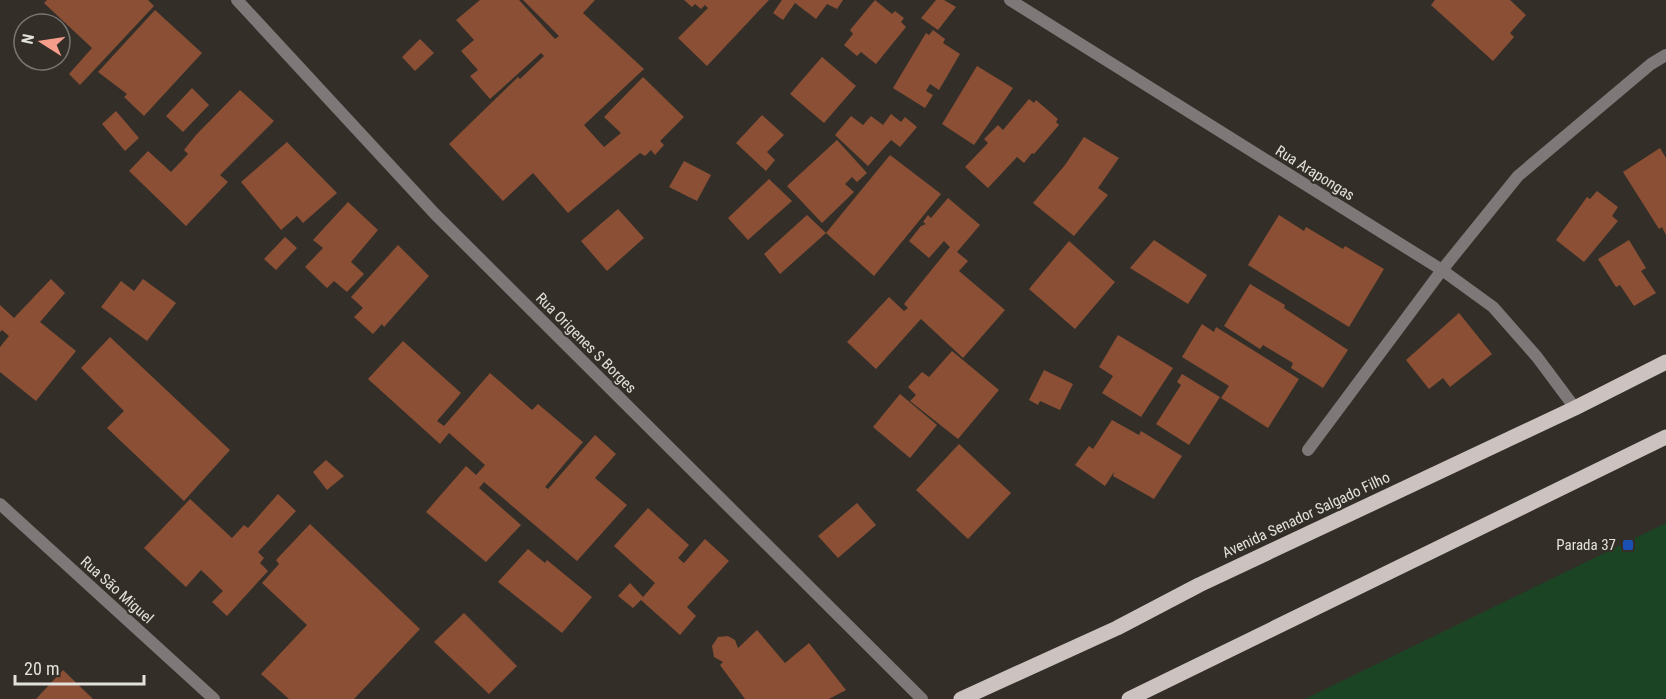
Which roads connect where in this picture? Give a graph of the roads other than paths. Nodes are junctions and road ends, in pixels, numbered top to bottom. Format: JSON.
{"nodes":[{"id":1,"x":237,"y":0,"type":"edge"},
{"id":2,"x":1010,"y":0,"type":"edge"},
{"id":3,"x":1666,"y":55,"type":"edge"},
{"id":4,"x":1442,"y":270,"type":"junction"},
{"id":5,"x":1666,"y":362,"type":"edge"},
{"id":6,"x":1575,"y":408,"type":"junction"},
{"id":7,"x":1666,"y":437,"type":"edge"},
{"id":8,"x":1308,"y":450,"type":"dead end"},
{"id":9,"x":0,"y":504,"type":"edge"},
{"id":10,"x":214,"y":699,"type":"edge"},
{"id":11,"x":922,"y":699,"type":"edge"},
{"id":12,"x":961,"y":699,"type":"edge"},
{"id":13,"x":1129,"y":699,"type":"edge"}],
"edges":[{"from":1,"to":11,"type":"street","name":"Rua Origenes S Borges"},
{"from":2,"to":4,"type":"street","name":"Rua Arapongas"},
{"from":3,"to":4,"type":"street"},
{"from":4,"to":6,"type":"street","name":"Rua Arapongas"},
{"from":4,"to":8,"type":"street"},
{"from":5,"to":6,"type":"main road","name":"Avenida Senador Salgado Filho"},
{"from":6,"to":12,"type":"main road","name":"Avenida Senador Salgado Filho"},
{"from":7,"to":13,"type":"main road"},
{"from":9,"to":10,"type":"street","name":"Rua São Miguel"}]}
